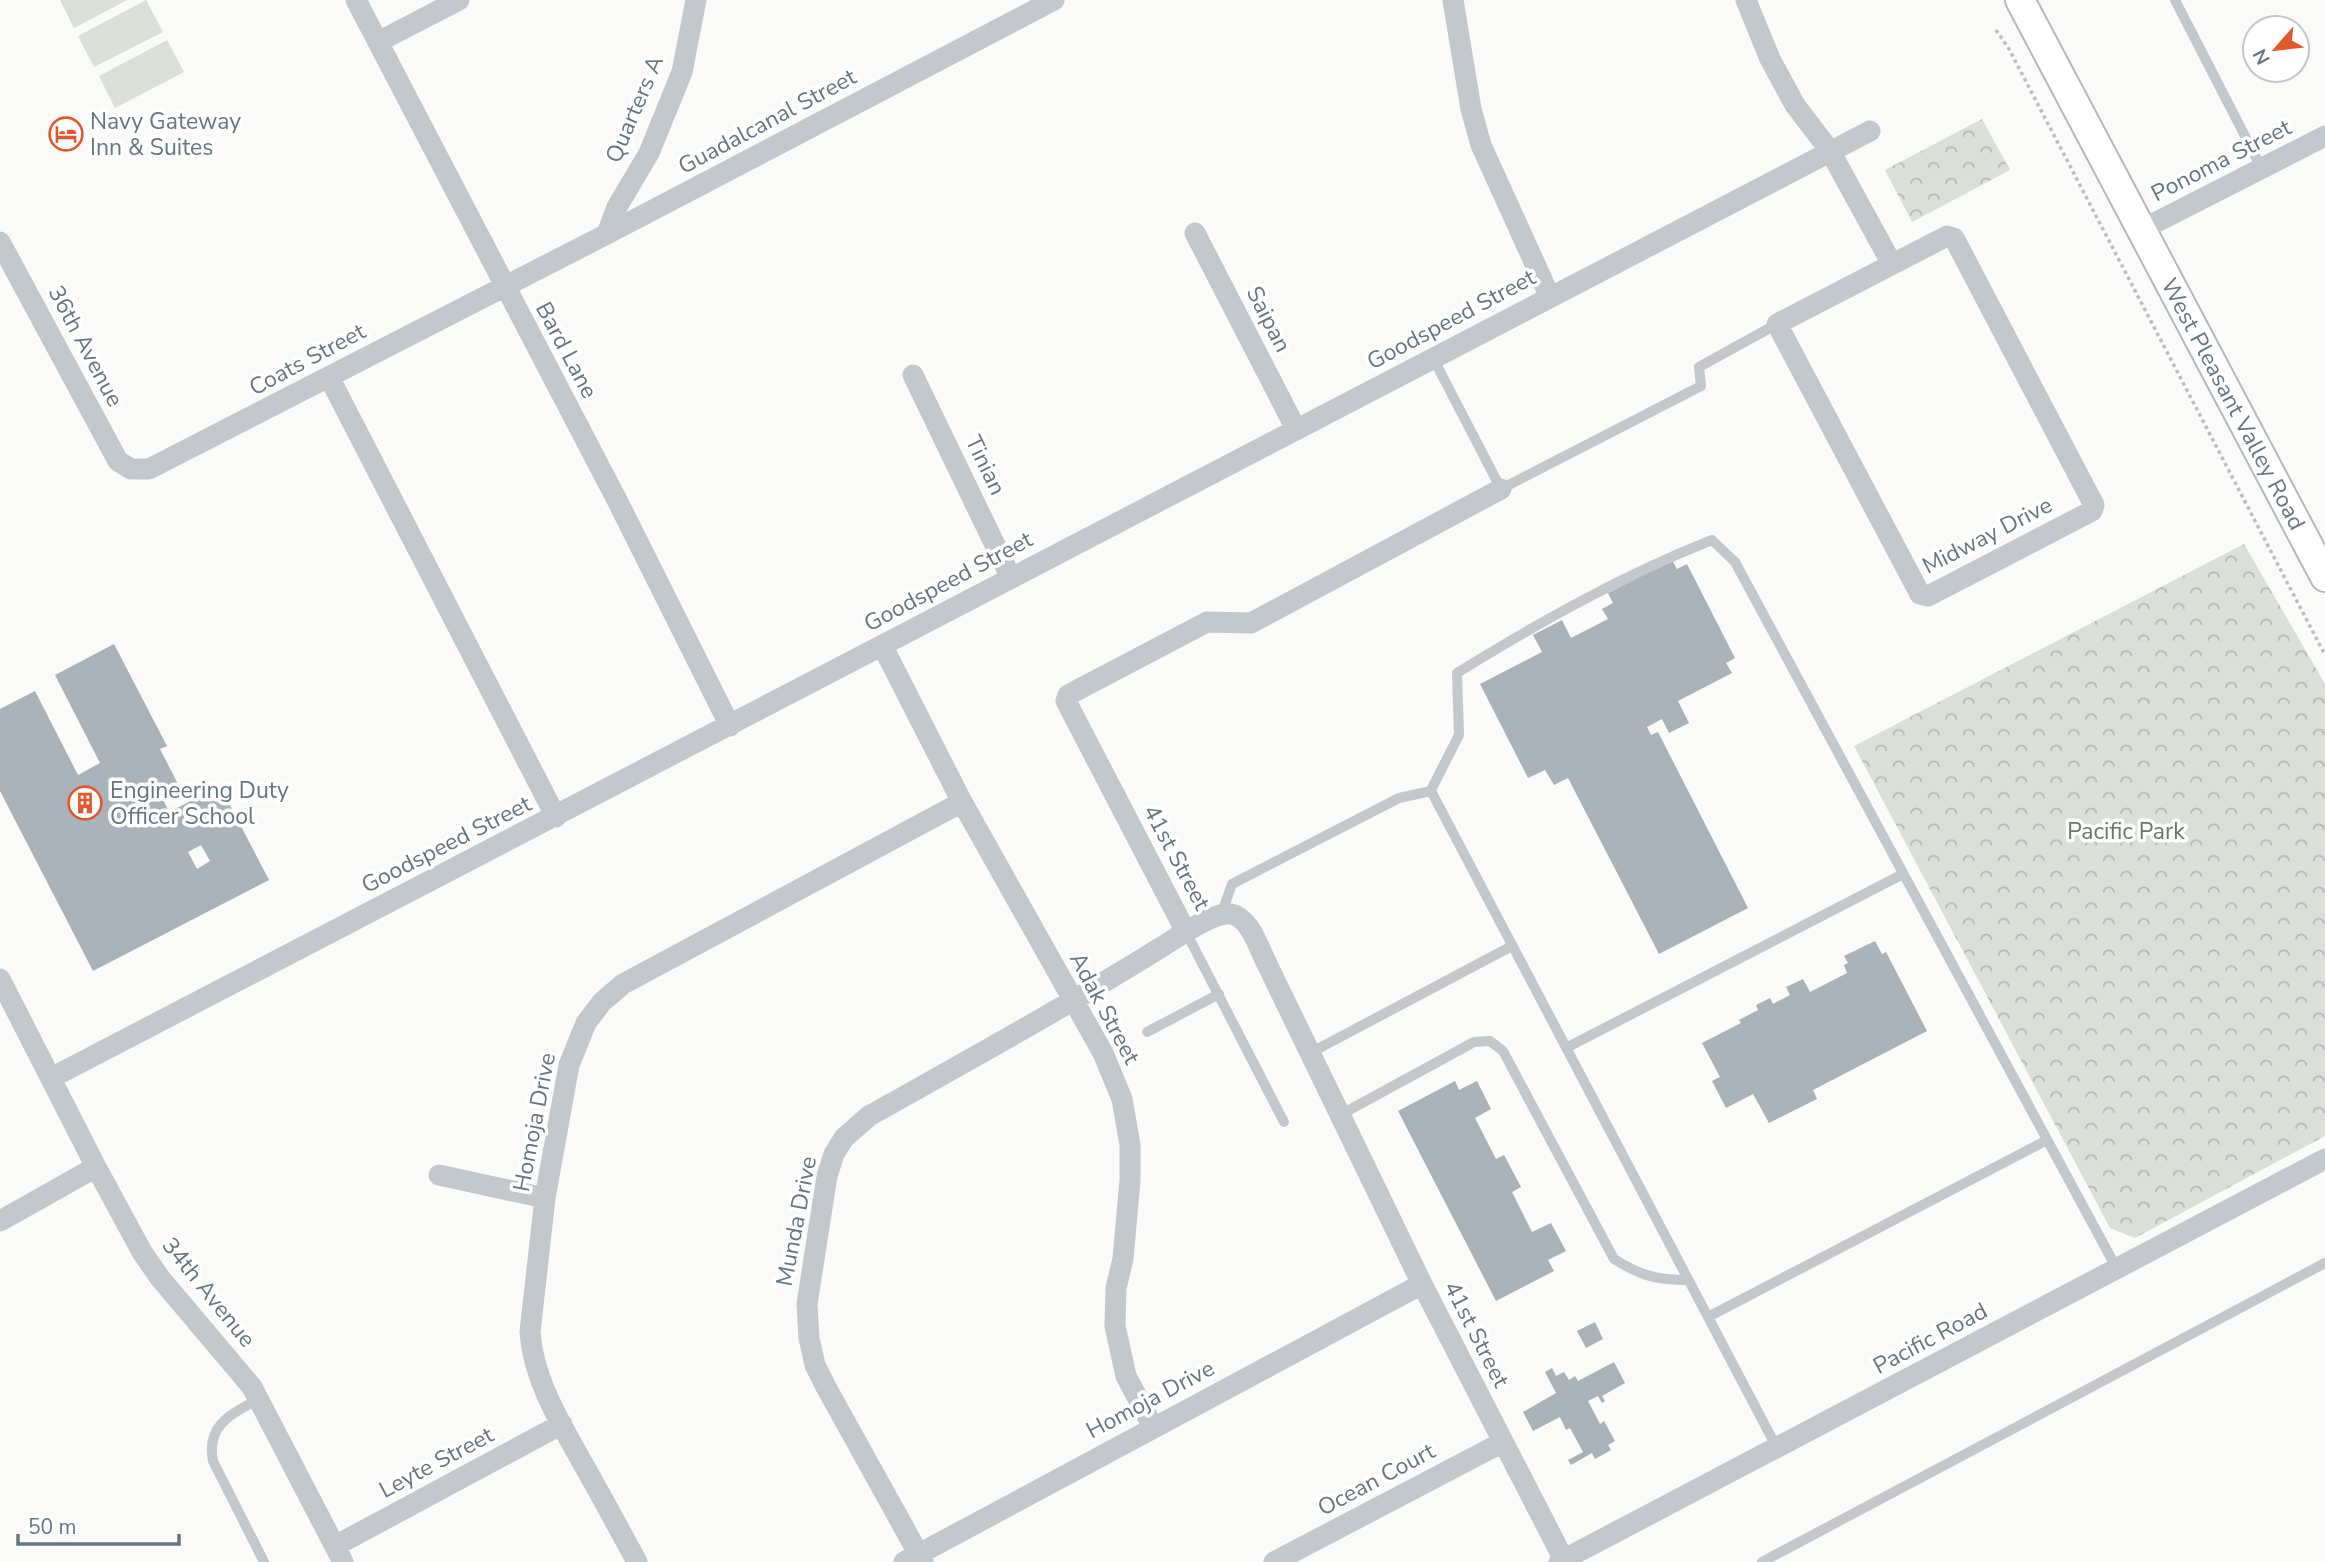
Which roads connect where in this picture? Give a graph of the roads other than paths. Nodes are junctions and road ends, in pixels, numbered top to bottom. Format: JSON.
{"nodes":[{"id":1,"x":356,"y":0,"type":"edge"},
{"id":2,"x":459,"y":0,"type":"edge"},
{"id":3,"x":696,"y":0,"type":"edge"},
{"id":4,"x":1054,"y":0,"type":"edge"},
{"id":5,"x":1453,"y":0,"type":"edge"},
{"id":6,"x":1746,"y":0,"type":"edge"},
{"id":7,"x":2020,"y":0,"type":"edge"},
{"id":8,"x":2175,"y":0,"type":"edge"},
{"id":9,"x":378,"y":42,"type":"junction"},
{"id":10,"x":1870,"y":131,"type":"dead end"},
{"id":11,"x":2325,"y":136,"type":"edge"},
{"id":12,"x":1830,"y":152,"type":"junction"},
{"id":13,"x":2262,"y":169,"type":"junction"},
{"id":14,"x":2141,"y":230,"type":"junction"},
{"id":15,"x":1195,"y":233,"type":"dead end"},
{"id":16,"x":607,"y":234,"type":"junction"},
{"id":17,"x":0,"y":242,"type":"edge"},
{"id":18,"x":1892,"y":264,"type":"junction"},
{"id":19,"x":504,"y":286,"type":"junction"},
{"id":20,"x":1550,"y":297,"type":"junction"},
{"id":21,"x":1777,"y":324,"type":"junction"},
{"id":22,"x":1433,"y":358,"type":"junction"},
{"id":23,"x":913,"y":375,"type":"dead end"},
{"id":24,"x":329,"y":377,"type":"junction"},
{"id":25,"x":1296,"y":429,"type":"junction"},
{"id":26,"x":131,"y":469,"type":"joint"},
{"id":27,"x":1501,"y":489,"type":"junction"},
{"id":28,"x":1011,"y":578,"type":"junction"},
{"id":29,"x":2325,"y":578,"type":"edge"},
{"id":30,"x":882,"y":645,"type":"junction"},
{"id":31,"x":730,"y":726,"type":"junction"},
{"id":32,"x":1430,"y":792,"type":"junction"},
{"id":33,"x":962,"y":802,"type":"junction"},
{"id":34,"x":556,"y":817,"type":"junction"},
{"id":35,"x":1903,"y":874,"type":"junction"},
{"id":36,"x":1221,"y":915,"type":"junction"},
{"id":37,"x":1186,"y":932,"type":"junction"},
{"id":38,"x":1512,"y":946,"type":"junction"},
{"id":39,"x":0,"y":979,"type":"edge"},
{"id":40,"x":1219,"y":994,"type":"junction"},
{"id":41,"x":1073,"y":1002,"type":"junction"},
{"id":42,"x":1147,"y":1032,"type":"dead end"},
{"id":43,"x":1566,"y":1048,"type":"junction"},
{"id":44,"x":1310,"y":1053,"type":"junction"},
{"id":45,"x":51,"y":1078,"type":"junction"},
{"id":46,"x":1340,"y":1115,"type":"junction"},
{"id":47,"x":1284,"y":1122,"type":"dead end"},
{"id":48,"x":2047,"y":1139,"type":"junction"},
{"id":49,"x":2325,"y":1159,"type":"edge"},
{"id":50,"x":96,"y":1167,"type":"junction"},
{"id":51,"x":439,"y":1175,"type":"dead end"},
{"id":52,"x":545,"y":1198,"type":"junction"},
{"id":53,"x":1,"y":1216,"type":"edge"},
{"id":54,"x":2325,"y":1263,"type":"edge"},
{"id":55,"x":2117,"y":1269,"type":"junction"},
{"id":56,"x":1688,"y":1280,"type":"junction"},
{"id":57,"x":1422,"y":1284,"type":"junction"},
{"id":58,"x":1708,"y":1317,"type":"junction"},
{"id":59,"x":259,"y":1399,"type":"junction"},
{"id":60,"x":562,"y":1424,"type":"junction"},
{"id":61,"x":1153,"y":1427,"type":"junction"},
{"id":62,"x":1503,"y":1442,"type":"junction"},
{"id":63,"x":1777,"y":1448,"type":"junction"},
{"id":64,"x":339,"y":1554,"type":"edge"},
{"id":65,"x":915,"y":1559,"type":"edge"},
{"id":66,"x":1562,"y":1561,"type":"edge"},
{"id":67,"x":264,"y":1562,"type":"edge"},
{"id":68,"x":637,"y":1562,"type":"edge"},
{"id":69,"x":1274,"y":1562,"type":"edge"},
{"id":70,"x":1762,"y":1562,"type":"edge"}],
"edges":[{"from":1,"to":9,"type":"street","name":"Bard Lane"},
{"from":2,"to":9,"type":"street"},
{"from":3,"to":16,"type":"street","name":"Quarters A"},
{"from":4,"to":16,"type":"street","name":"Guadalcanal Street"},
{"from":5,"to":20,"type":"street"},
{"from":6,"to":12,"type":"street"},
{"from":7,"to":14,"type":"street","name":"West Pleasant Valley Road"},
{"from":8,"to":13,"type":"lane"},
{"from":9,"to":19,"type":"street","name":"Bard Lane"},
{"from":10,"to":12,"type":"street","name":"Goodspeed Street"},
{"from":11,"to":13,"type":"street","name":"Ponoma Street"},
{"from":12,"to":18,"type":"street"},
{"from":12,"to":20,"type":"street","name":"Goodspeed Street"},
{"from":13,"to":14,"type":"street","name":"Ponoma Street"},
{"from":14,"to":29,"type":"street","name":"West Pleasant Valley Road"},
{"from":15,"to":25,"type":"street","name":"Saipan"},
{"from":16,"to":19,"type":"street","name":"Guadalcanal Street"},
{"from":17,"to":26,"type":"street","name":"36th Avenue"},
{"from":18,"to":21,"type":"street","name":"Midway Drive"},
{"from":18,"to":21,"type":"street","name":"Midway Drive"},
{"from":19,"to":24,"type":"street","name":"Coats Street"},
{"from":19,"to":31,"type":"street","name":"Bard Lane"},
{"from":20,"to":22,"type":"street","name":"Goodspeed Street"},
{"from":21,"to":27,"type":"lane"},
{"from":22,"to":25,"type":"street","name":"Goodspeed Street"},
{"from":22,"to":27,"type":"lane"},
{"from":23,"to":28,"type":"street","name":"Tinian"},
{"from":24,"to":26,"type":"street","name":"Coats Street"},
{"from":24,"to":34,"type":"street"},
{"from":25,"to":28,"type":"street","name":"Goodspeed Street"},
{"from":27,"to":37,"type":"street","name":"41st Street"},
{"from":28,"to":30,"type":"street","name":"Goodspeed Street"},
{"from":30,"to":31,"type":"street","name":"Goodspeed Street"},
{"from":30,"to":33,"type":"street","name":"Adak Street"},
{"from":31,"to":34,"type":"street","name":"Goodspeed Street"},
{"from":32,"to":35,"type":"lane"},
{"from":32,"to":36,"type":"lane"},
{"from":32,"to":38,"type":"lane"},
{"from":33,"to":41,"type":"street","name":"Adak Street"},
{"from":33,"to":52,"type":"street","name":"Homoja Drive"},
{"from":34,"to":45,"type":"street","name":"Goodspeed Street"},
{"from":35,"to":43,"type":"lane"},
{"from":35,"to":48,"type":"lane"},
{"from":36,"to":37,"type":"street","name":"41st Street"},
{"from":36,"to":44,"type":"street","name":"41st Street"},
{"from":37,"to":40,"type":"lane"},
{"from":37,"to":41,"type":"street","name":"Munda Drive"},
{"from":38,"to":43,"type":"lane"},
{"from":38,"to":44,"type":"lane"},
{"from":39,"to":45,"type":"street","name":"34th Avenue"},
{"from":40,"to":42,"type":"lane"},
{"from":40,"to":47,"type":"lane"},
{"from":41,"to":61,"type":"street","name":"Adak Street"},
{"from":41,"to":65,"type":"street","name":"Munda Drive"},
{"from":43,"to":56,"type":"lane"},
{"from":44,"to":46,"type":"street","name":"41st Street"},
{"from":45,"to":50,"type":"street","name":"34th Avenue"},
{"from":46,"to":56,"type":"lane"},
{"from":46,"to":57,"type":"street","name":"41st Street"},
{"from":48,"to":55,"type":"lane"},
{"from":48,"to":58,"type":"lane"},
{"from":49,"to":55,"type":"street","name":"Pacific Road"},
{"from":50,"to":53,"type":"street"},
{"from":50,"to":59,"type":"street","name":"34th Avenue"},
{"from":51,"to":52,"type":"street"},
{"from":52,"to":60,"type":"street","name":"Homoja Drive"},
{"from":54,"to":70,"type":"lane"},
{"from":55,"to":63,"type":"street","name":"Pacific Road"},
{"from":56,"to":58,"type":"lane"},
{"from":57,"to":61,"type":"street","name":"Homoja Drive"},
{"from":57,"to":62,"type":"street","name":"41st Street"},
{"from":58,"to":63,"type":"lane"},
{"from":59,"to":64,"type":"street","name":"34th Avenue"},
{"from":59,"to":67,"type":"lane"},
{"from":60,"to":64,"type":"street","name":"Leyte Street"},
{"from":60,"to":68,"type":"street","name":"Homoja Drive"},
{"from":61,"to":65,"type":"street","name":"Homoja Drive"},
{"from":62,"to":66,"type":"street","name":"41st Street"},
{"from":62,"to":69,"type":"street","name":"Ocean Court"},
{"from":63,"to":66,"type":"street","name":"Pacific Road"}]}
